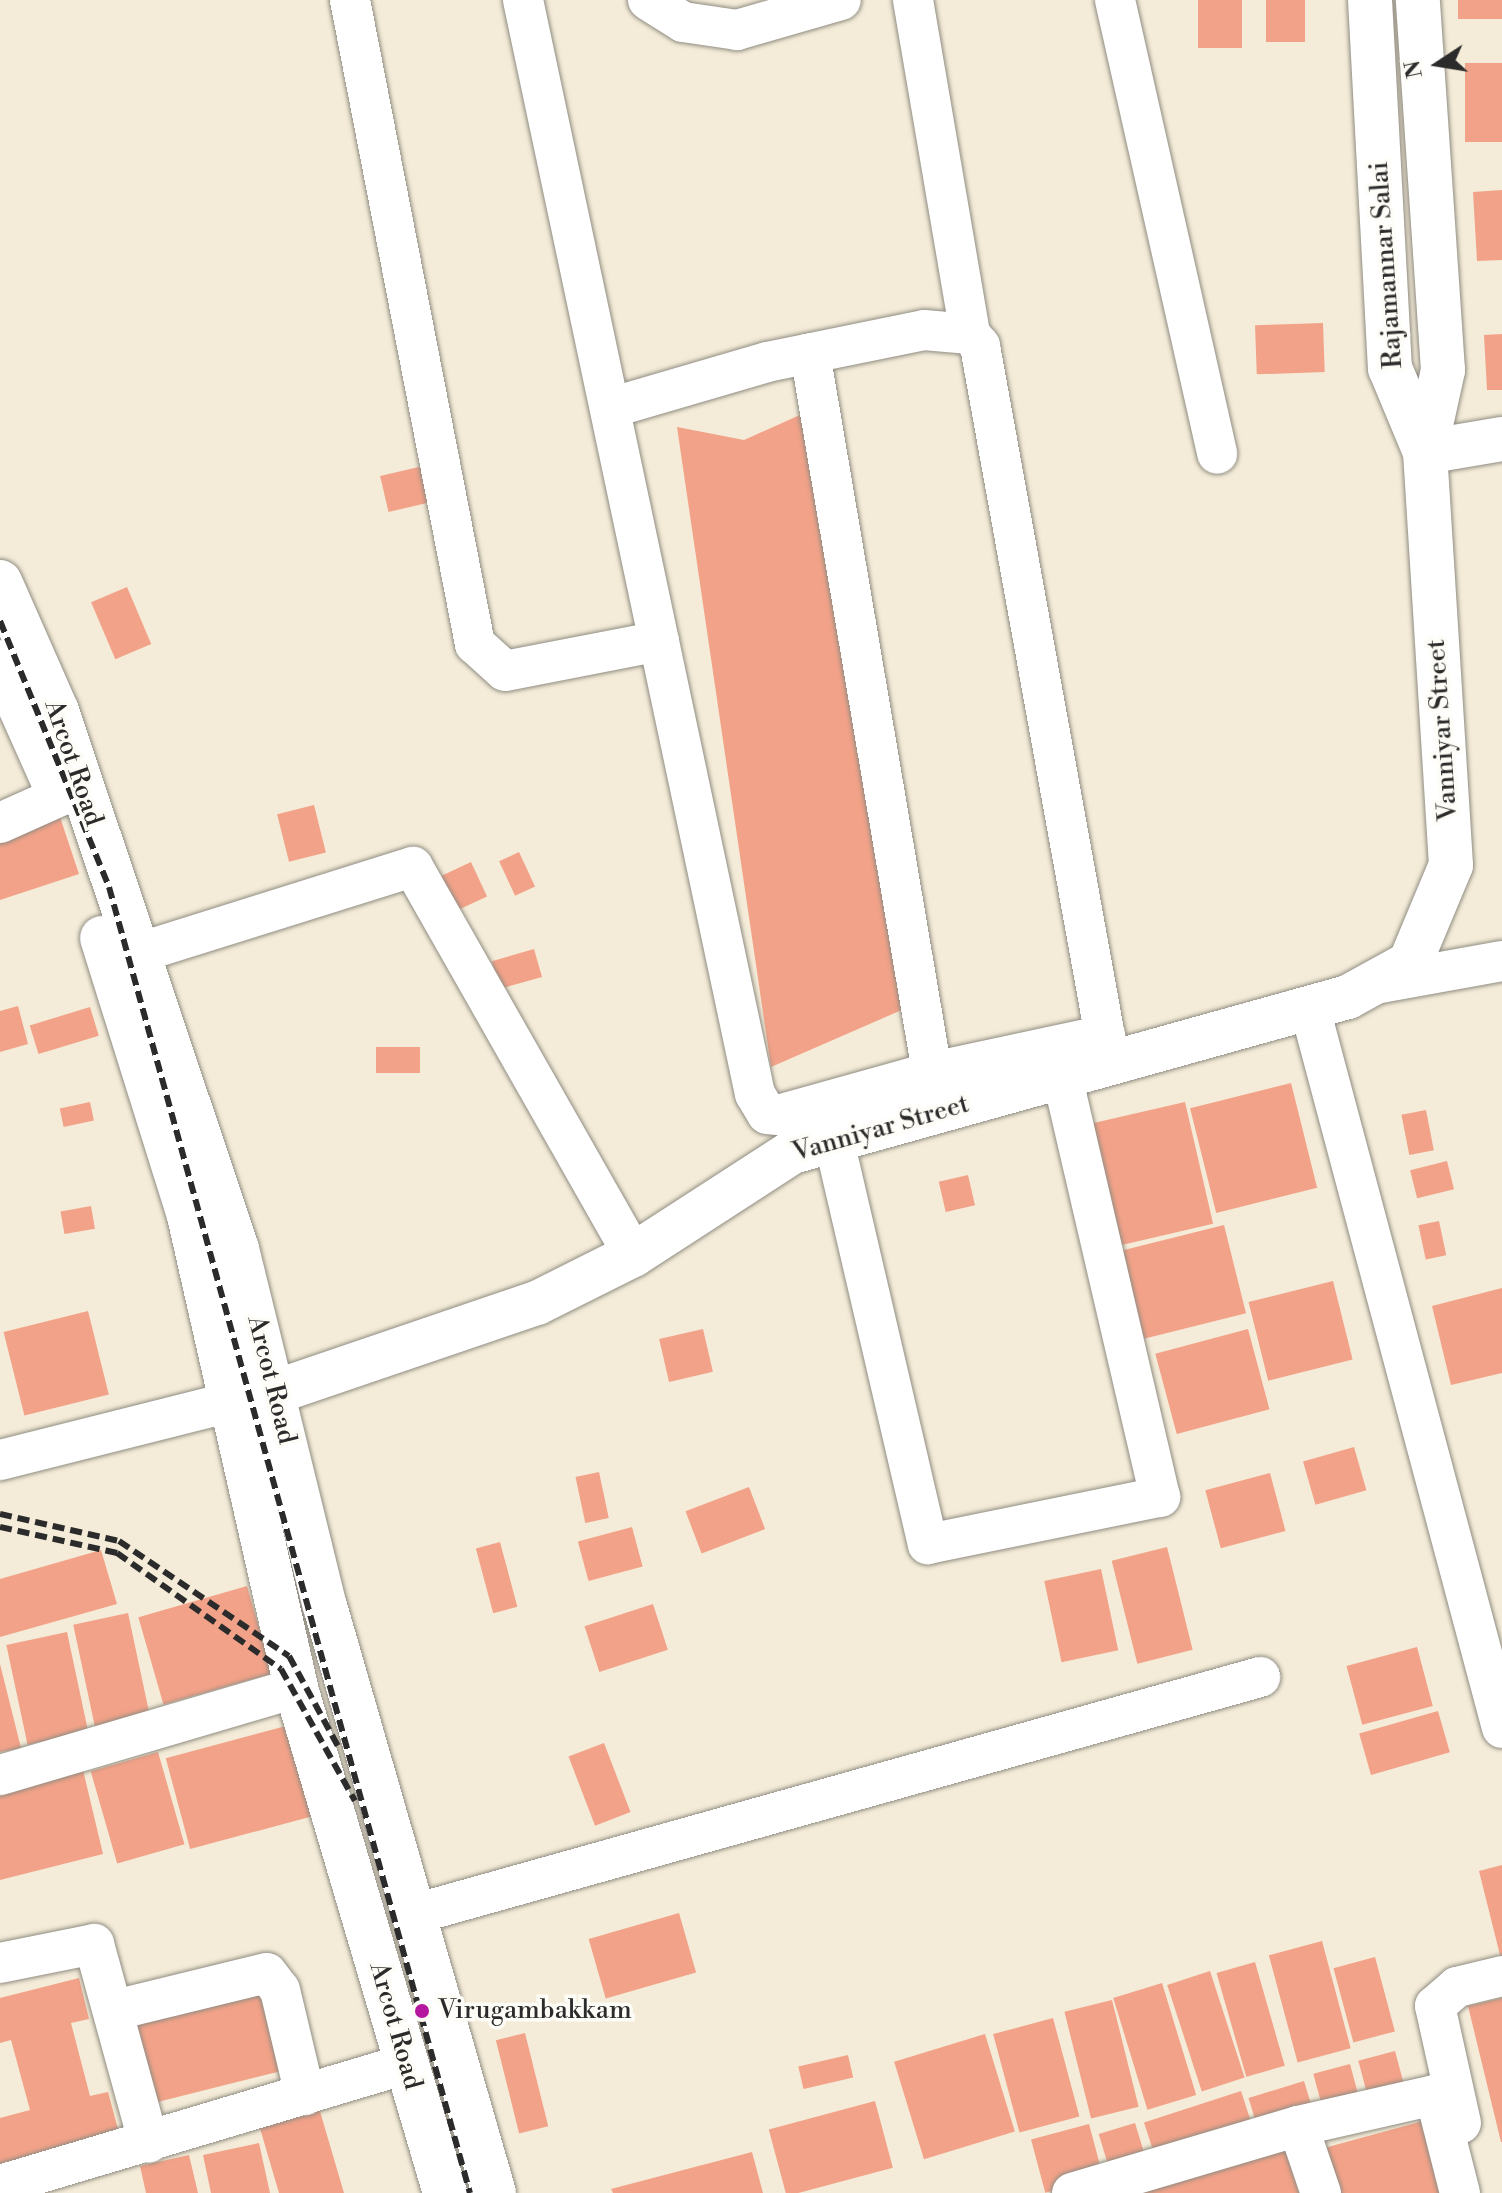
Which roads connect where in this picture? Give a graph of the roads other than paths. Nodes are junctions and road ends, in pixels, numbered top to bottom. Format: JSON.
{"nodes":[{"id":1,"x":350,"y":0,"type":"edge"},
{"id":2,"x":523,"y":0,"type":"edge"},
{"id":3,"x":648,"y":0,"type":"edge"},
{"id":4,"x":841,"y":0,"type":"edge"},
{"id":5,"x":913,"y":0,"type":"edge"},
{"id":6,"x":1115,"y":0,"type":"edge"},
{"id":7,"x":1370,"y":0,"type":"edge"},
{"id":8,"x":1418,"y":0,"type":"edge"},
{"id":9,"x":970,"y":334,"type":"junction"},
{"id":10,"x":810,"y":353,"type":"junction"},
{"id":11,"x":610,"y":408,"type":"junction"},
{"id":12,"x":1502,"y":439,"type":"edge"},
{"id":13,"x":1425,"y":452,"type":"junction"},
{"id":14,"x":1217,"y":454,"type":"dead end"},
{"id":15,"x":0,"y":582,"type":"edge"},
{"id":16,"x":659,"y":641,"type":"junction"},
{"id":17,"x":0,"y":662,"type":"edge"},
{"id":18,"x":60,"y":796,"type":"junction"},
{"id":19,"x":0,"y":823,"type":"edge"},
{"id":20,"x":138,"y":953,"type":"junction"},
{"id":21,"x":1502,"y":961,"type":"edge"},
{"id":22,"x":1380,"y":983,"type":"junction"},
{"id":23,"x":1310,"y":1009,"type":"junction"},
{"id":24,"x":1108,"y":1049,"type":"junction"},
{"id":25,"x":932,"y":1072,"type":"junction"},
{"id":26,"x":162,"y":1077,"type":"junction"},
{"id":27,"x":1062,"y":1077,"type":"junction"},
{"id":28,"x":834,"y":1141,"type":"junction"},
{"id":29,"x":633,"y":1255,"type":"junction"},
{"id":30,"x":255,"y":1397,"type":"junction"},
{"id":31,"x":0,"y":1460,"type":"edge"},
{"id":32,"x":1260,"y":1677,"type":"dead end"},
{"id":33,"x":296,"y":1688,"type":"junction"},
{"id":34,"x":1502,"y":1728,"type":"edge"},
{"id":35,"x":0,"y":1775,"type":"edge"},
{"id":36,"x":411,"y":1915,"type":"junction"},
{"id":37,"x":0,"y":1963,"type":"edge"},
{"id":38,"x":1502,"y":1976,"type":"edge"},
{"id":39,"x":115,"y":2010,"type":"junction"},
{"id":40,"x":405,"y":2064,"type":"junction"},
{"id":41,"x":305,"y":2095,"type":"junction"},
{"id":42,"x":1298,"y":2126,"type":"junction"},
{"id":43,"x":149,"y":2143,"type":"junction"},
{"id":44,"x":0,"y":2185,"type":"edge"},
{"id":45,"x":445,"y":2193,"type":"edge"},
{"id":46,"x":494,"y":2193,"type":"edge"},
{"id":47,"x":1072,"y":2193,"type":"edge"},
{"id":48,"x":1321,"y":2193,"type":"edge"},
{"id":49,"x":1460,"y":2193,"type":"edge"},
{"id":50,"x":1479,"y":2193,"type":"edge"}],
"edges":[{"from":1,"to":16,"type":"street"},
{"from":2,"to":11,"type":"street"},
{"from":3,"to":4,"type":"street"},
{"from":5,"to":9,"type":"street"},
{"from":6,"to":14,"type":"street"},
{"from":7,"to":13,"type":"main road","name":"Rajamannar Salai"},
{"from":8,"to":13,"type":"main road","name":"Rajamannar Salai"},
{"from":9,"to":10,"type":"street"},
{"from":9,"to":24,"type":"street"},
{"from":10,"to":11,"type":"street"},
{"from":10,"to":25,"type":"street"},
{"from":11,"to":16,"type":"street"},
{"from":12,"to":13,"type":"main road"},
{"from":13,"to":22,"type":"main road","name":"Vanniyar Street"},
{"from":15,"to":20,"type":"main road","name":"Arcot Road"},
{"from":16,"to":25,"type":"street"},
{"from":17,"to":18,"type":"main road","name":"Arcot Road"},
{"from":18,"to":19,"type":"street"},
{"from":18,"to":26,"type":"main road","name":"Arcot Road"},
{"from":20,"to":26,"type":"main road","name":"Arcot Road"},
{"from":20,"to":29,"type":"street"},
{"from":21,"to":22,"type":"street","name":"Vanniyar Street"},
{"from":22,"to":23,"type":"main road","name":"Vanniyar Street"},
{"from":23,"to":24,"type":"main road","name":"Vanniyar Street"},
{"from":23,"to":34,"type":"street"},
{"from":24,"to":25,"type":"street"},
{"from":24,"to":27,"type":"main road","name":"Vanniyar Street"},
{"from":26,"to":30,"type":"main road","name":"Arcot Road"},
{"from":27,"to":28,"type":"main road","name":"Vanniyar Street"},
{"from":27,"to":28,"type":"street"},
{"from":28,"to":29,"type":"main road","name":"Vanniyar Street"},
{"from":29,"to":30,"type":"main road","name":"Vanniyar Street"},
{"from":30,"to":31,"type":"street"},
{"from":30,"to":33,"type":"main road","name":"Arcot Road"},
{"from":30,"to":36,"type":"main road","name":"Arcot Road"},
{"from":32,"to":36,"type":"street"},
{"from":33,"to":35,"type":"street"},
{"from":33,"to":40,"type":"main road","name":"Arcot Road"},
{"from":36,"to":46,"type":"main road","name":"Arcot Road"},
{"from":37,"to":39,"type":"street"},
{"from":38,"to":50,"type":"street"},
{"from":39,"to":41,"type":"street"},
{"from":39,"to":43,"type":"street"},
{"from":40,"to":41,"type":"street"},
{"from":40,"to":45,"type":"main road","name":"Arcot Road"},
{"from":41,"to":43,"type":"street"},
{"from":42,"to":47,"type":"street"},
{"from":42,"to":48,"type":"street"},
{"from":42,"to":49,"type":"street"},
{"from":43,"to":44,"type":"street"}]}
